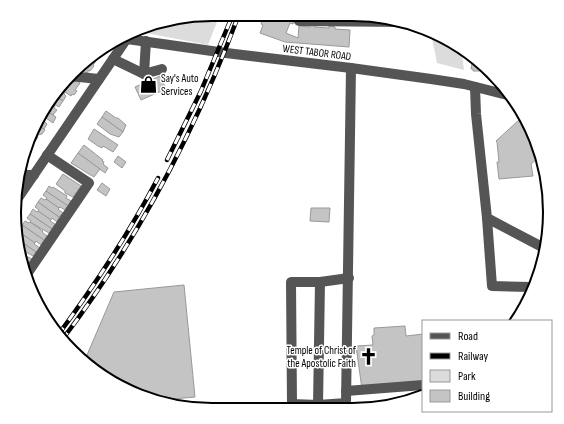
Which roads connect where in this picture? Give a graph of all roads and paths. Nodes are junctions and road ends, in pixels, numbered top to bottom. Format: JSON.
{"nodes":[{"id":1,"x":300,"y":21,"type":"dead end"},
{"id":2,"x":368,"y":22,"type":"edge"},
{"id":3,"x":135,"y":38,"type":"edge"},
{"id":4,"x":146,"y":41,"type":"junction"},
{"id":5,"x":122,"y":44,"type":"edge"},
{"id":6,"x":113,"y":59,"type":"junction"},
{"id":7,"x":351,"y":68,"type":"junction"},
{"id":8,"x":162,"y":69,"type":"dead end"},
{"id":9,"x":144,"y":74,"type":"junction"},
{"id":10,"x":77,"y":77,"type":"edge"},
{"id":11,"x":99,"y":79,"type":"junction"},
{"id":12,"x":475,"y":87,"type":"junction"},
{"id":13,"x":502,"y":94,"type":"edge"},
{"id":14,"x":47,"y":155,"type":"junction"},
{"id":15,"x":25,"y":175,"type":"edge"},
{"id":16,"x":34,"y":175,"type":"junction"},
{"id":17,"x":22,"y":192,"type":"edge"},
{"id":18,"x":488,"y":218,"type":"junction"},
{"id":19,"x":540,"y":246,"type":"edge"},
{"id":20,"x":30,"y":269,"type":"edge"},
{"id":21,"x":348,"y":278,"type":"junction"},
{"id":22,"x":320,"y":282,"type":"junction"},
{"id":23,"x":528,"y":286,"type":"edge"},
{"id":24,"x":422,"y":385,"type":"edge"},
{"id":25,"x":346,"y":391,"type":"junction"},
{"id":26,"x":292,"y":403,"type":"edge"},
{"id":27,"x":318,"y":403,"type":"edge"},
{"id":28,"x":346,"y":403,"type":"edge"}],
"edges":[{"from":1,"to":2,"type":"street"},
{"from":3,"to":4,"type":"street","name":"WEST TABOR ROAD"},
{"from":4,"to":7,"type":"street","name":"WEST TABOR ROAD"},
{"from":4,"to":9,"type":"street"},
{"from":5,"to":6,"type":"street"},
{"from":6,"to":9,"type":"street"},
{"from":6,"to":11,"type":"street"},
{"from":7,"to":12,"type":"street","name":"WEST TABOR ROAD"},
{"from":7,"to":21,"type":"street"},
{"from":8,"to":9,"type":"street"},
{"from":10,"to":11,"type":"street"},
{"from":11,"to":14,"type":"street"},
{"from":12,"to":13,"type":"street","name":"WEST TABOR ROAD"},
{"from":12,"to":18,"type":"street"},
{"from":14,"to":16,"type":"street"},
{"from":14,"to":20,"type":"street"},
{"from":15,"to":16,"type":"street"},
{"from":16,"to":17,"type":"street"},
{"from":18,"to":19,"type":"street"},
{"from":18,"to":23,"type":"street"},
{"from":21,"to":22,"type":"street"},
{"from":21,"to":25,"type":"street"},
{"from":22,"to":26,"type":"street"},
{"from":22,"to":27,"type":"street"},
{"from":24,"to":25,"type":"street"},
{"from":25,"to":28,"type":"street"}]}
